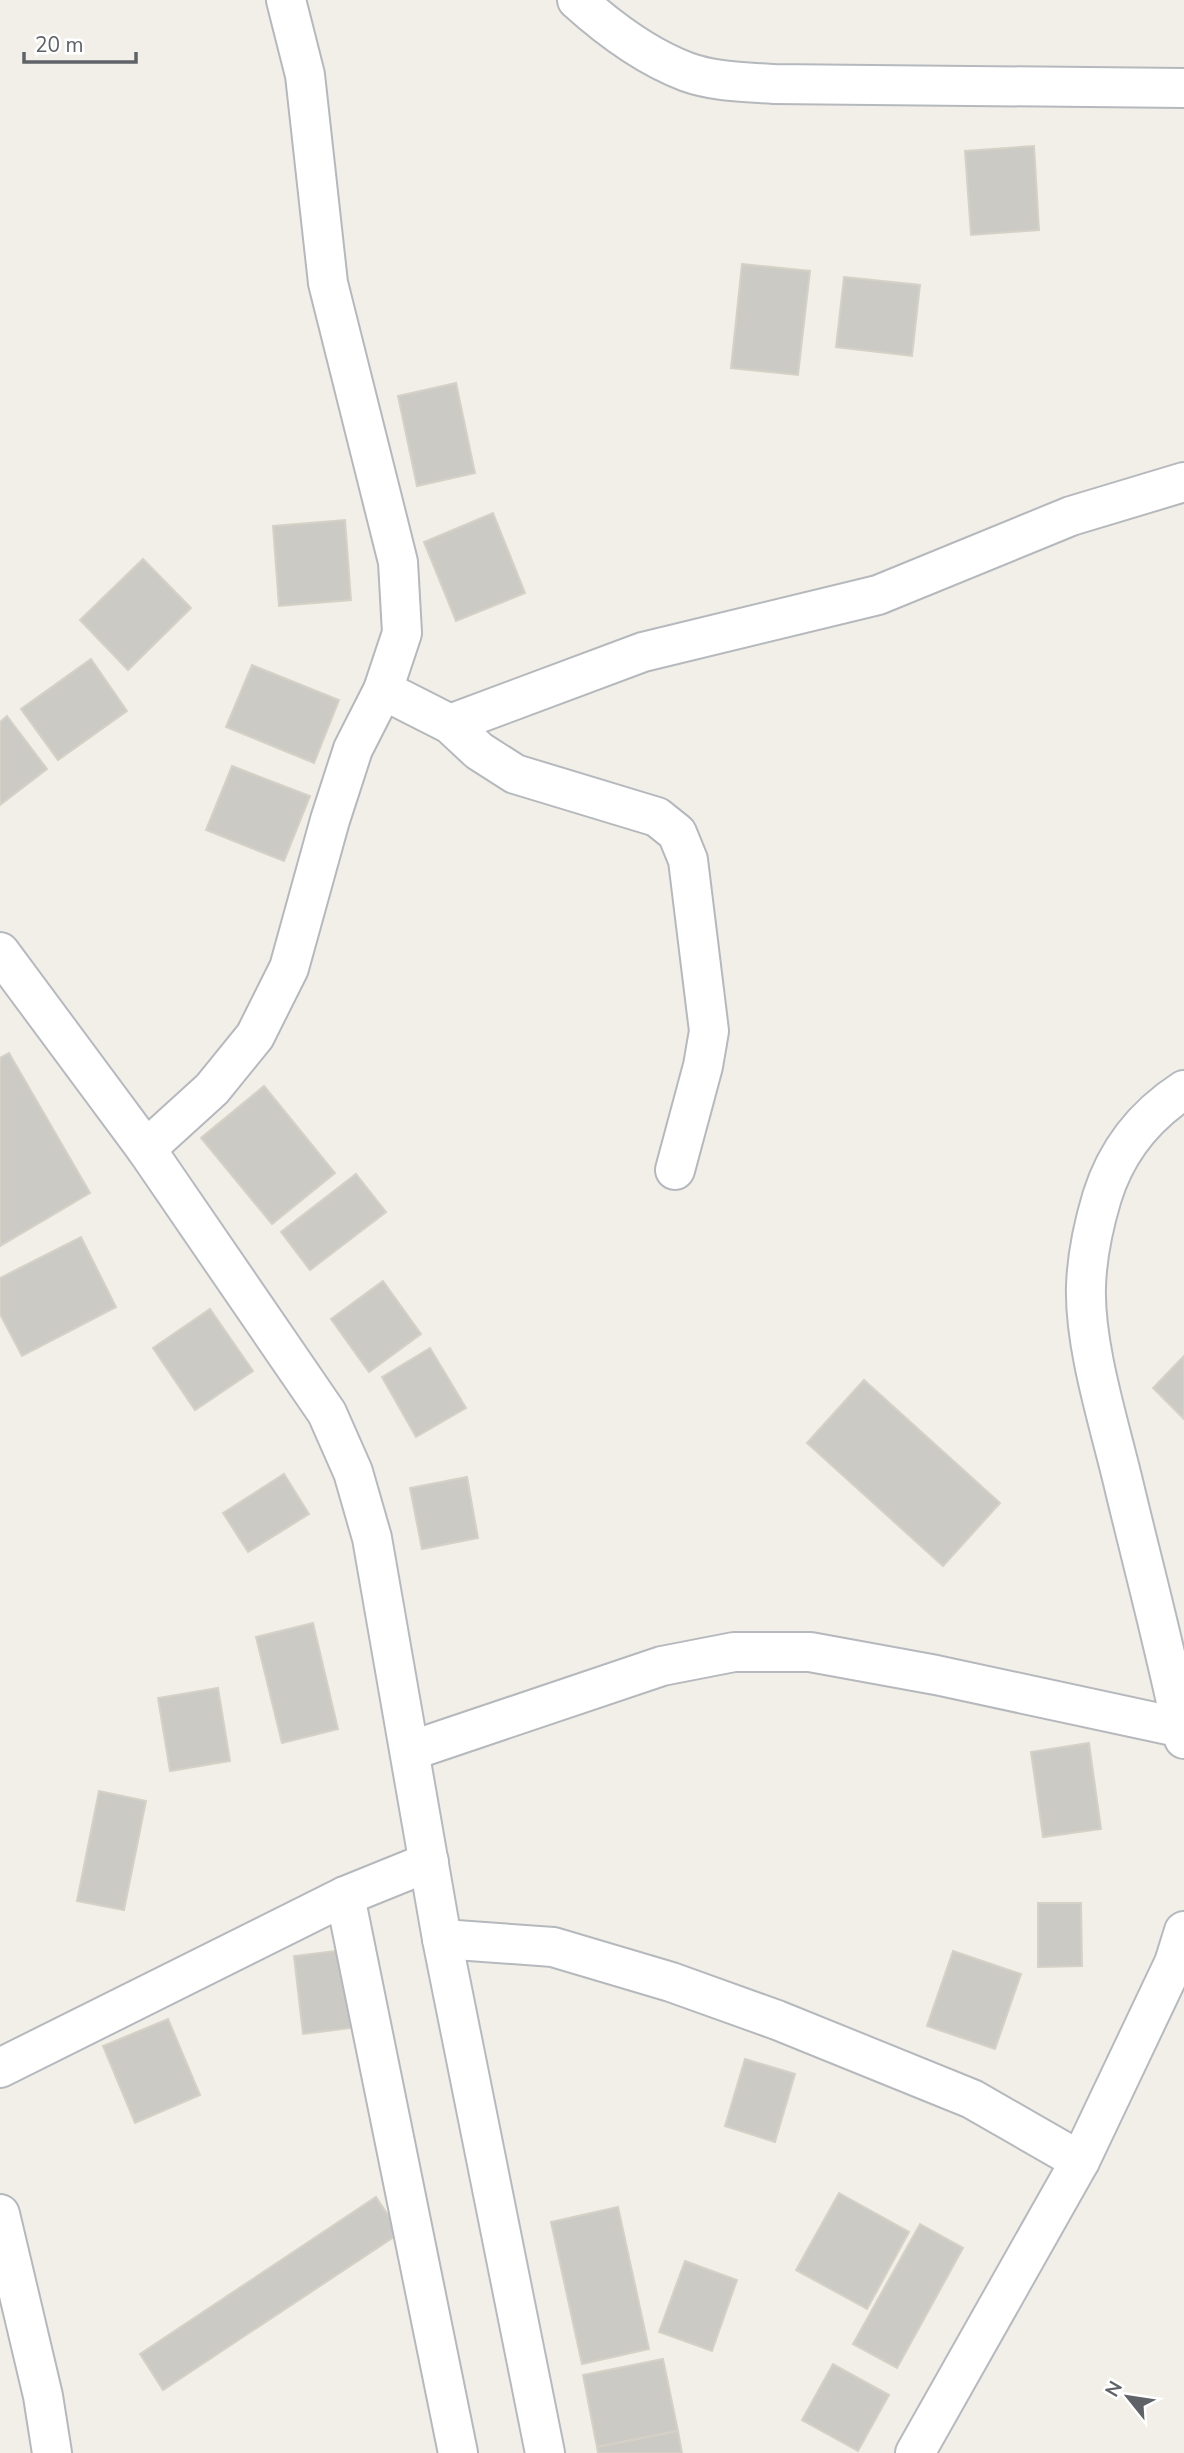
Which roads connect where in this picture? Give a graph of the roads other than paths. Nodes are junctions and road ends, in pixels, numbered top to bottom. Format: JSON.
{"nodes":[{"id":1,"x":286,"y":0,"type":"edge"},
{"id":2,"x":577,"y":0,"type":"edge"},
{"id":3,"x":1184,"y":88,"type":"edge"},
{"id":4,"x":1184,"y":482,"type":"edge"},
{"id":5,"x":383,"y":690,"type":"junction"},
{"id":6,"x":450,"y":724,"type":"junction"},
{"id":7,"x":0,"y":952,"type":"edge"},
{"id":8,"x":1184,"y":1090,"type":"edge"},
{"id":9,"x":145,"y":1149,"type":"junction"},
{"id":10,"x":675,"y":1170,"type":"dead end"},
{"id":11,"x":1183,"y":1733,"type":"edge"},
{"id":12,"x":410,"y":1751,"type":"junction"},
{"id":13,"x":429,"y":1862,"type":"junction"},
{"id":14,"x":345,"y":1896,"type":"junction"},
{"id":15,"x":1184,"y":1931,"type":"edge"},
{"id":16,"x":442,"y":1939,"type":"junction"},
{"id":17,"x":0,"y":2068,"type":"edge"},
{"id":18,"x":1080,"y":2161,"type":"junction"},
{"id":19,"x":0,"y":2214,"type":"edge"},
{"id":20,"x":52,"y":2453,"type":"edge"},
{"id":21,"x":458,"y":2453,"type":"edge"},
{"id":22,"x":545,"y":2453,"type":"edge"},
{"id":23,"x":915,"y":2453,"type":"edge"}],
"edges":[{"from":1,"to":5,"type":"street"},
{"from":2,"to":3,"type":"street"},
{"from":4,"to":6,"type":"street"},
{"from":5,"to":6,"type":"street"},
{"from":5,"to":9,"type":"street"},
{"from":6,"to":10,"type":"street"},
{"from":7,"to":9,"type":"street"},
{"from":8,"to":11,"type":"street"},
{"from":9,"to":12,"type":"street"},
{"from":11,"to":12,"type":"street"},
{"from":12,"to":13,"type":"street"},
{"from":13,"to":14,"type":"street"},
{"from":13,"to":16,"type":"street"},
{"from":14,"to":17,"type":"street"},
{"from":14,"to":21,"type":"street"},
{"from":15,"to":18,"type":"street"},
{"from":16,"to":18,"type":"street"},
{"from":16,"to":22,"type":"street"},
{"from":18,"to":23,"type":"street"},
{"from":19,"to":20,"type":"street"}]}
